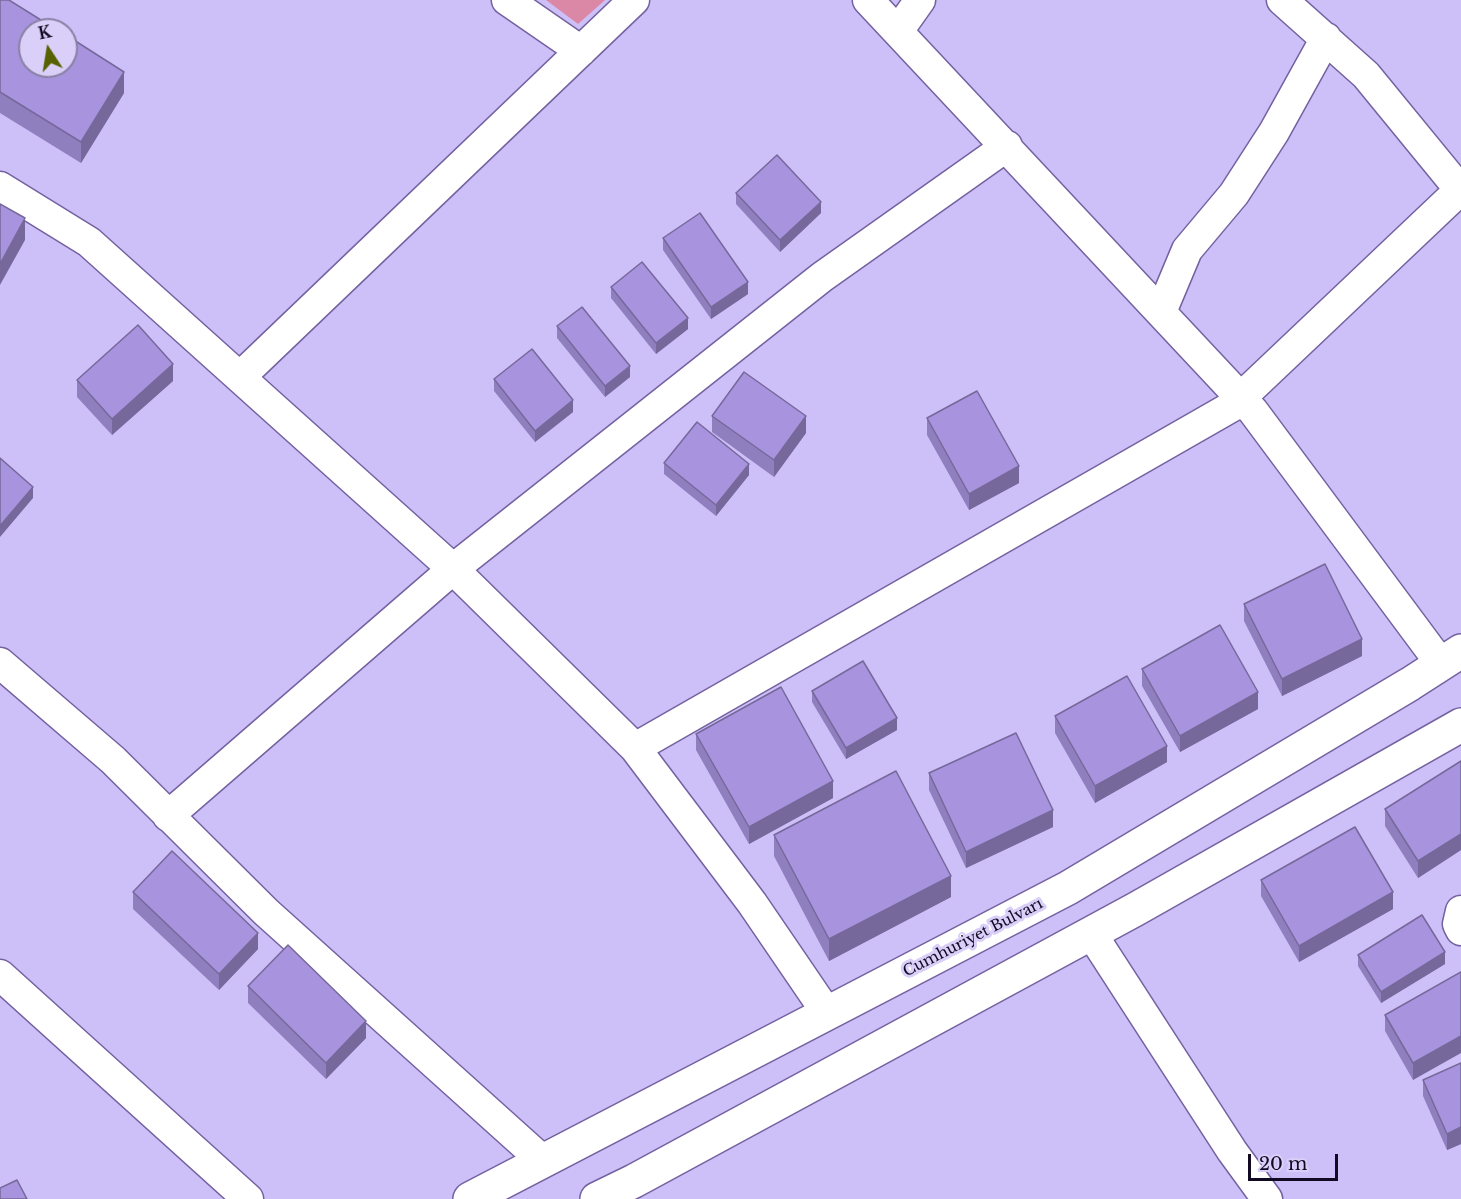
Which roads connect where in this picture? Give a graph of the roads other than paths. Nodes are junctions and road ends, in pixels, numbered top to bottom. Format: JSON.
{"nodes":[{"id":1,"x":507,"y":0,"type":"edge"},
{"id":2,"x":634,"y":0,"type":"edge"},
{"id":3,"x":868,"y":0,"type":"edge"},
{"id":4,"x":920,"y":0,"type":"edge"},
{"id":5,"x":1282,"y":0,"type":"edge"},
{"id":6,"x":898,"y":31,"type":"junction"},
{"id":7,"x":1326,"y":38,"type":"junction"},
{"id":8,"x":581,"y":51,"type":"junction"},
{"id":9,"x":1007,"y":146,"type":"junction"},
{"id":10,"x":0,"y":187,"type":"edge"},
{"id":11,"x":1460,"y":190,"type":"edge"},
{"id":12,"x":1161,"y":312,"type":"junction"},
{"id":13,"x":240,"y":377,"type":"junction"},
{"id":14,"x":1241,"y":398,"type":"junction"},
{"id":15,"x":453,"y":569,"type":"junction"},
{"id":16,"x":1451,"y":657,"type":"edge"},
{"id":17,"x":0,"y":663,"type":"edge"},
{"id":18,"x":1460,"y":727,"type":"edge"},
{"id":19,"x":635,"y":748,"type":"junction"},
{"id":20,"x":168,"y":816,"type":"junction"},
{"id":21,"x":1461,"y":911,"type":"edge"},
{"id":22,"x":1461,"y":930,"type":"edge"},
{"id":23,"x":1091,"y":933,"type":"junction"},
{"id":24,"x":0,"y":975,"type":"edge"},
{"id":25,"x":827,"y":1013,"type":"junction"},
{"id":26,"x":543,"y":1161,"type":"junction"},
{"id":27,"x":1255,"y":1195,"type":"edge"},
{"id":28,"x":604,"y":1198,"type":"edge"},
{"id":29,"x":248,"y":1199,"type":"edge"},
{"id":30,"x":470,"y":1199,"type":"edge"}],
"edges":[{"from":1,"to":8,"type":"street"},
{"from":2,"to":8,"type":"street"},
{"from":3,"to":6,"type":"street"},
{"from":4,"to":6,"type":"street"},
{"from":5,"to":7,"type":"street"},
{"from":6,"to":9,"type":"street"},
{"from":7,"to":11,"type":"street"},
{"from":7,"to":12,"type":"street"},
{"from":8,"to":13,"type":"street"},
{"from":9,"to":12,"type":"street"},
{"from":9,"to":15,"type":"street"},
{"from":10,"to":13,"type":"street"},
{"from":11,"to":14,"type":"street"},
{"from":12,"to":14,"type":"street"},
{"from":13,"to":15,"type":"street"},
{"from":14,"to":16,"type":"street"},
{"from":14,"to":19,"type":"street"},
{"from":15,"to":19,"type":"street"},
{"from":15,"to":20,"type":"street"},
{"from":16,"to":25,"type":"main road","name":"Cumhuriyet Bulvarı"},
{"from":17,"to":20,"type":"street"},
{"from":18,"to":23,"type":"main road"},
{"from":19,"to":25,"type":"street"},
{"from":20,"to":26,"type":"street"},
{"from":21,"to":22,"type":"street"},
{"from":23,"to":27,"type":"street"},
{"from":23,"to":28,"type":"main road"},
{"from":24,"to":29,"type":"street"},
{"from":25,"to":26,"type":"main road","name":"Cumhuriyet Bulvarı"},
{"from":26,"to":30,"type":"main road","name":"Cumhuriyet Bulvarı"}]}
